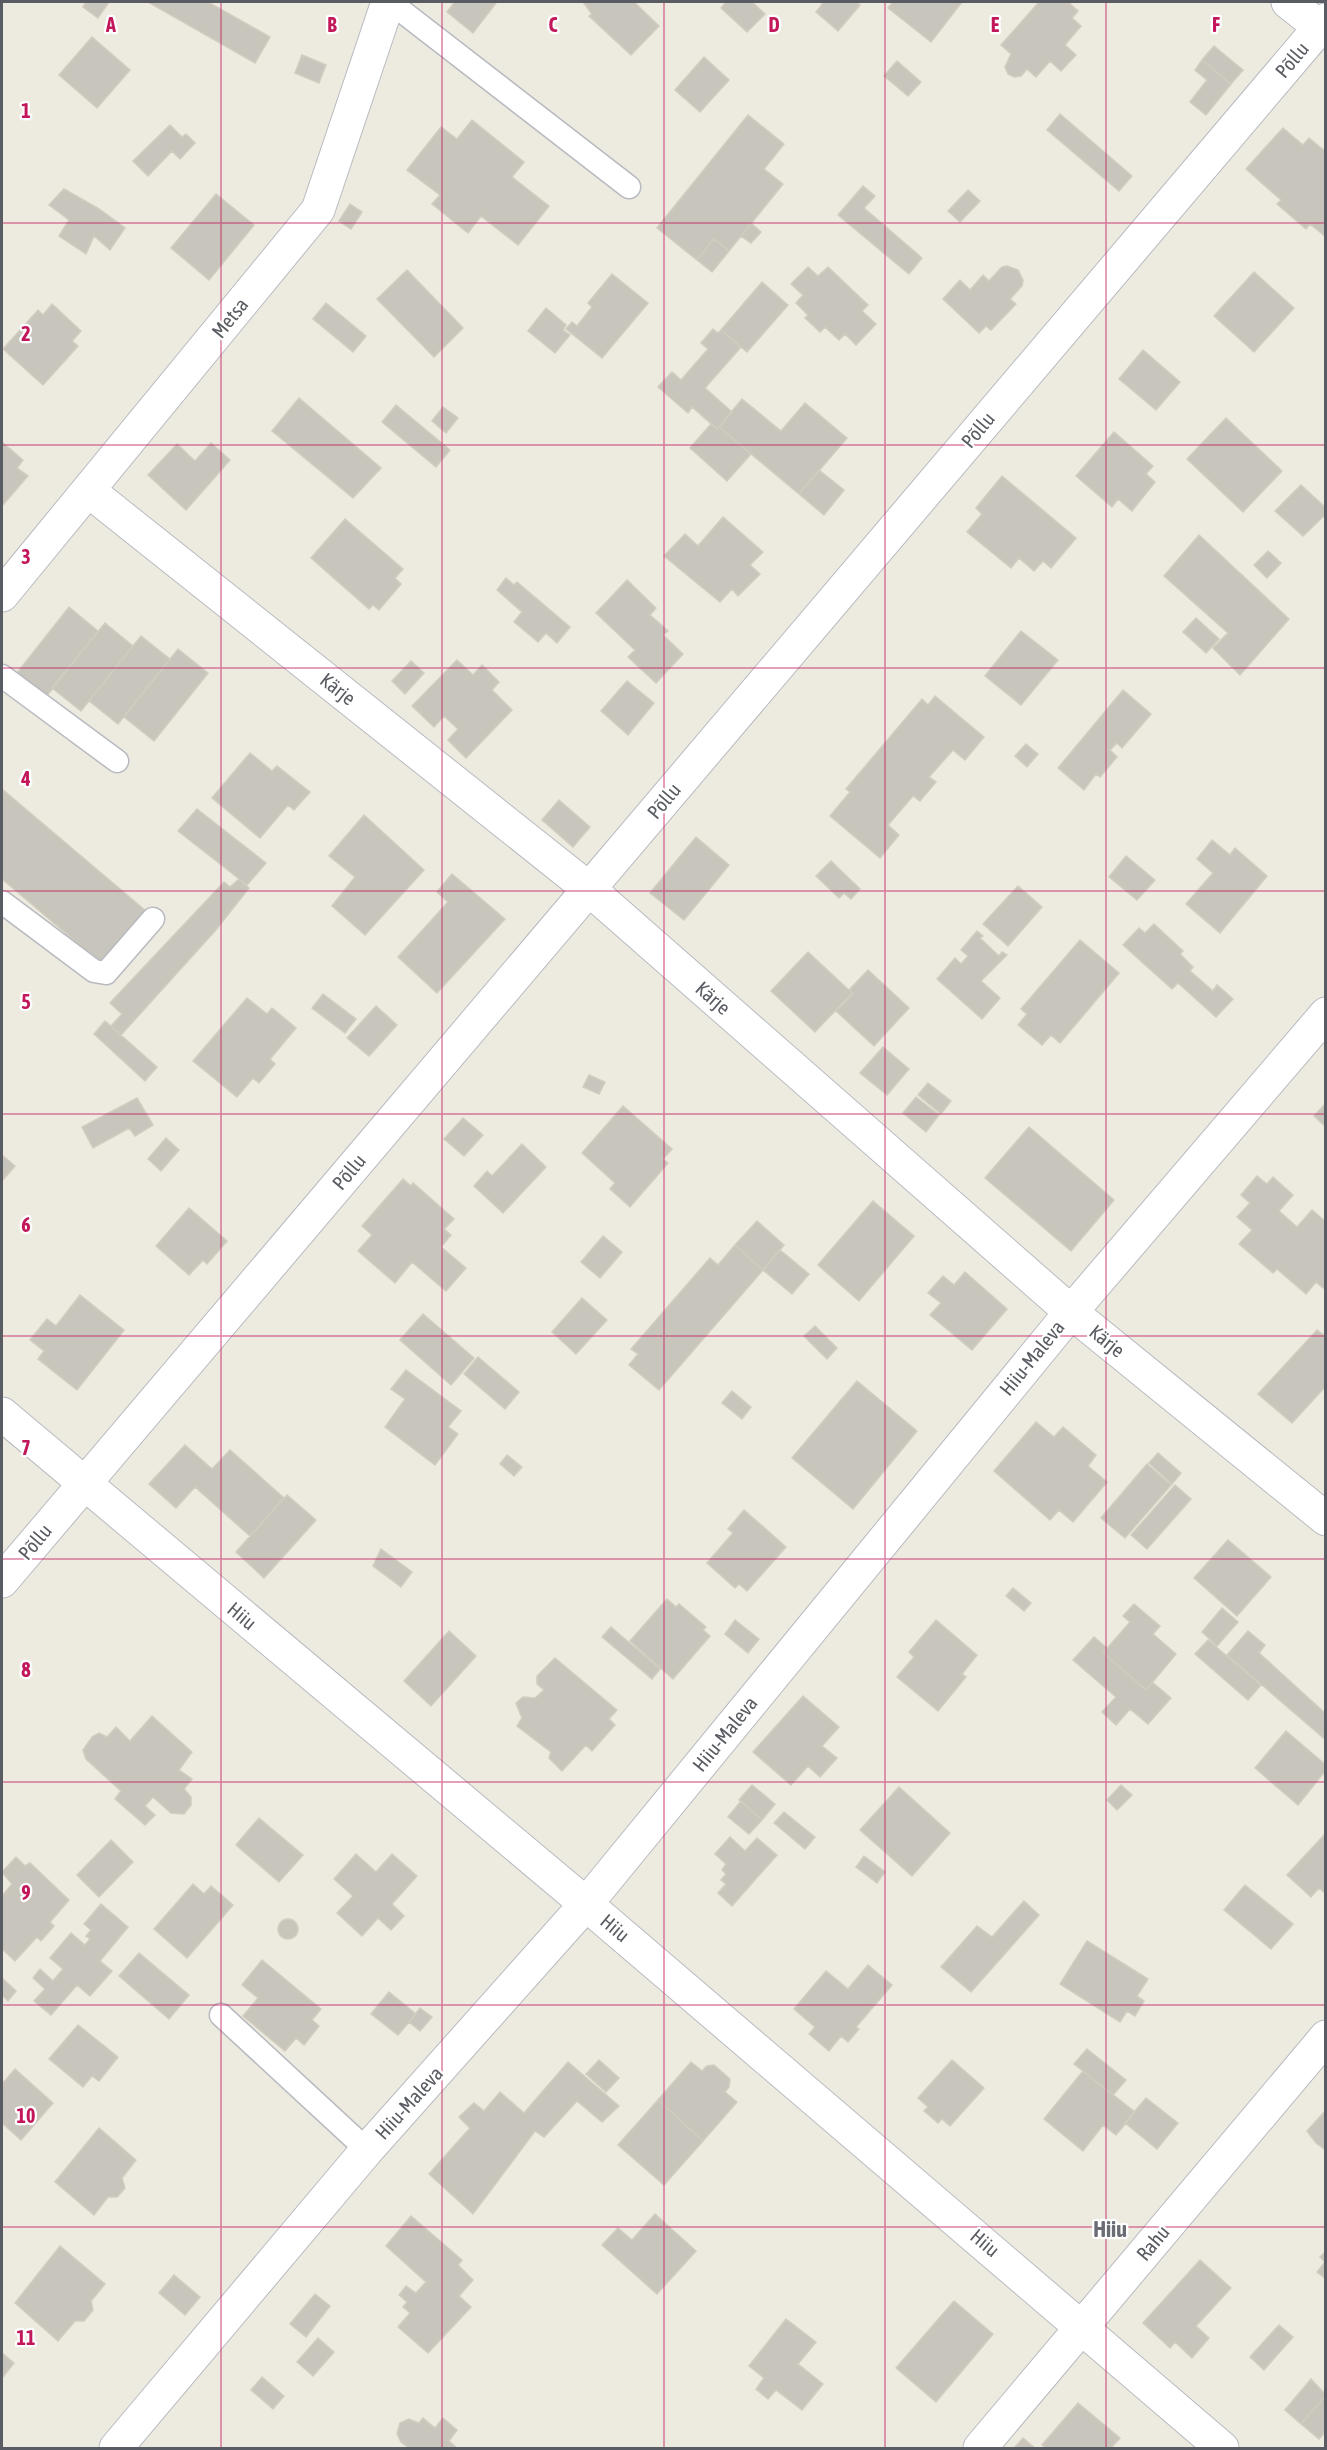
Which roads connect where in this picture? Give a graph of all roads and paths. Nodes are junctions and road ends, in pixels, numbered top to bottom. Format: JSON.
{"nodes":[{"id":1,"x":389,"y":2,"type":"edge"},
{"id":2,"x":1288,"y":2,"type":"edge"},
{"id":3,"x":1324,"y":26,"type":"edge"},
{"id":4,"x":629,"y":187,"type":"dead end"},
{"id":5,"x":89,"y":491,"type":"junction"},
{"id":6,"x":2,"y":595,"type":"edge"},
{"id":7,"x":2,"y":676,"type":"edge"},
{"id":8,"x":117,"y":761,"type":"dead end"},
{"id":9,"x":589,"y":889,"type":"junction"},
{"id":10,"x":2,"y":902,"type":"edge"},
{"id":11,"x":153,"y":919,"type":"dead end"},
{"id":12,"x":1326,"y":1014,"type":"edge"},
{"id":13,"x":1071,"y":1312,"type":"junction"},
{"id":14,"x":2,"y":1414,"type":"edge"},
{"id":15,"x":84,"y":1485,"type":"junction"},
{"id":16,"x":1326,"y":1519,"type":"edge"},
{"id":17,"x":2,"y":1581,"type":"edge"},
{"id":18,"x":586,"y":1904,"type":"junction"},
{"id":19,"x":221,"y":2015,"type":"dead end"},
{"id":20,"x":1326,"y":2037,"type":"edge"},
{"id":21,"x":368,"y":2150,"type":"junction"},
{"id":22,"x":1083,"y":2327,"type":"junction"},
{"id":23,"x":116,"y":2448,"type":"edge"},
{"id":24,"x":980,"y":2448,"type":"edge"},
{"id":25,"x":1222,"y":2448,"type":"edge"}],
"edges":[{"from":1,"to":4,"type":"lane"},
{"from":1,"to":5,"type":"street","name":"Metsa"},
{"from":2,"to":3,"type":"street"},
{"from":3,"to":9,"type":"street","name":"Põllu"},
{"from":5,"to":6,"type":"street","name":"Metsa"},
{"from":5,"to":9,"type":"street","name":"Kärje"},
{"from":7,"to":8,"type":"lane"},
{"from":9,"to":13,"type":"street","name":"Kärje"},
{"from":9,"to":15,"type":"street","name":"Põllu"},
{"from":10,"to":11,"type":"lane"},
{"from":12,"to":13,"type":"street","name":"Hiiu-Maleva"},
{"from":13,"to":16,"type":"street","name":"Kärje"},
{"from":13,"to":18,"type":"street","name":"Hiiu-Maleva"},
{"from":14,"to":15,"type":"street","name":"Hiiu"},
{"from":15,"to":17,"type":"street","name":"Põllu"},
{"from":15,"to":18,"type":"street","name":"Hiiu"},
{"from":18,"to":21,"type":"street","name":"Hiiu-Maleva"},
{"from":18,"to":22,"type":"street","name":"Hiiu"},
{"from":19,"to":21,"type":"lane"},
{"from":20,"to":22,"type":"street","name":"Rahu"},
{"from":21,"to":23,"type":"street","name":"Hiiu-Maleva"},
{"from":22,"to":24,"type":"street","name":"Rahu"},
{"from":22,"to":25,"type":"street","name":"Hiiu"}]}
